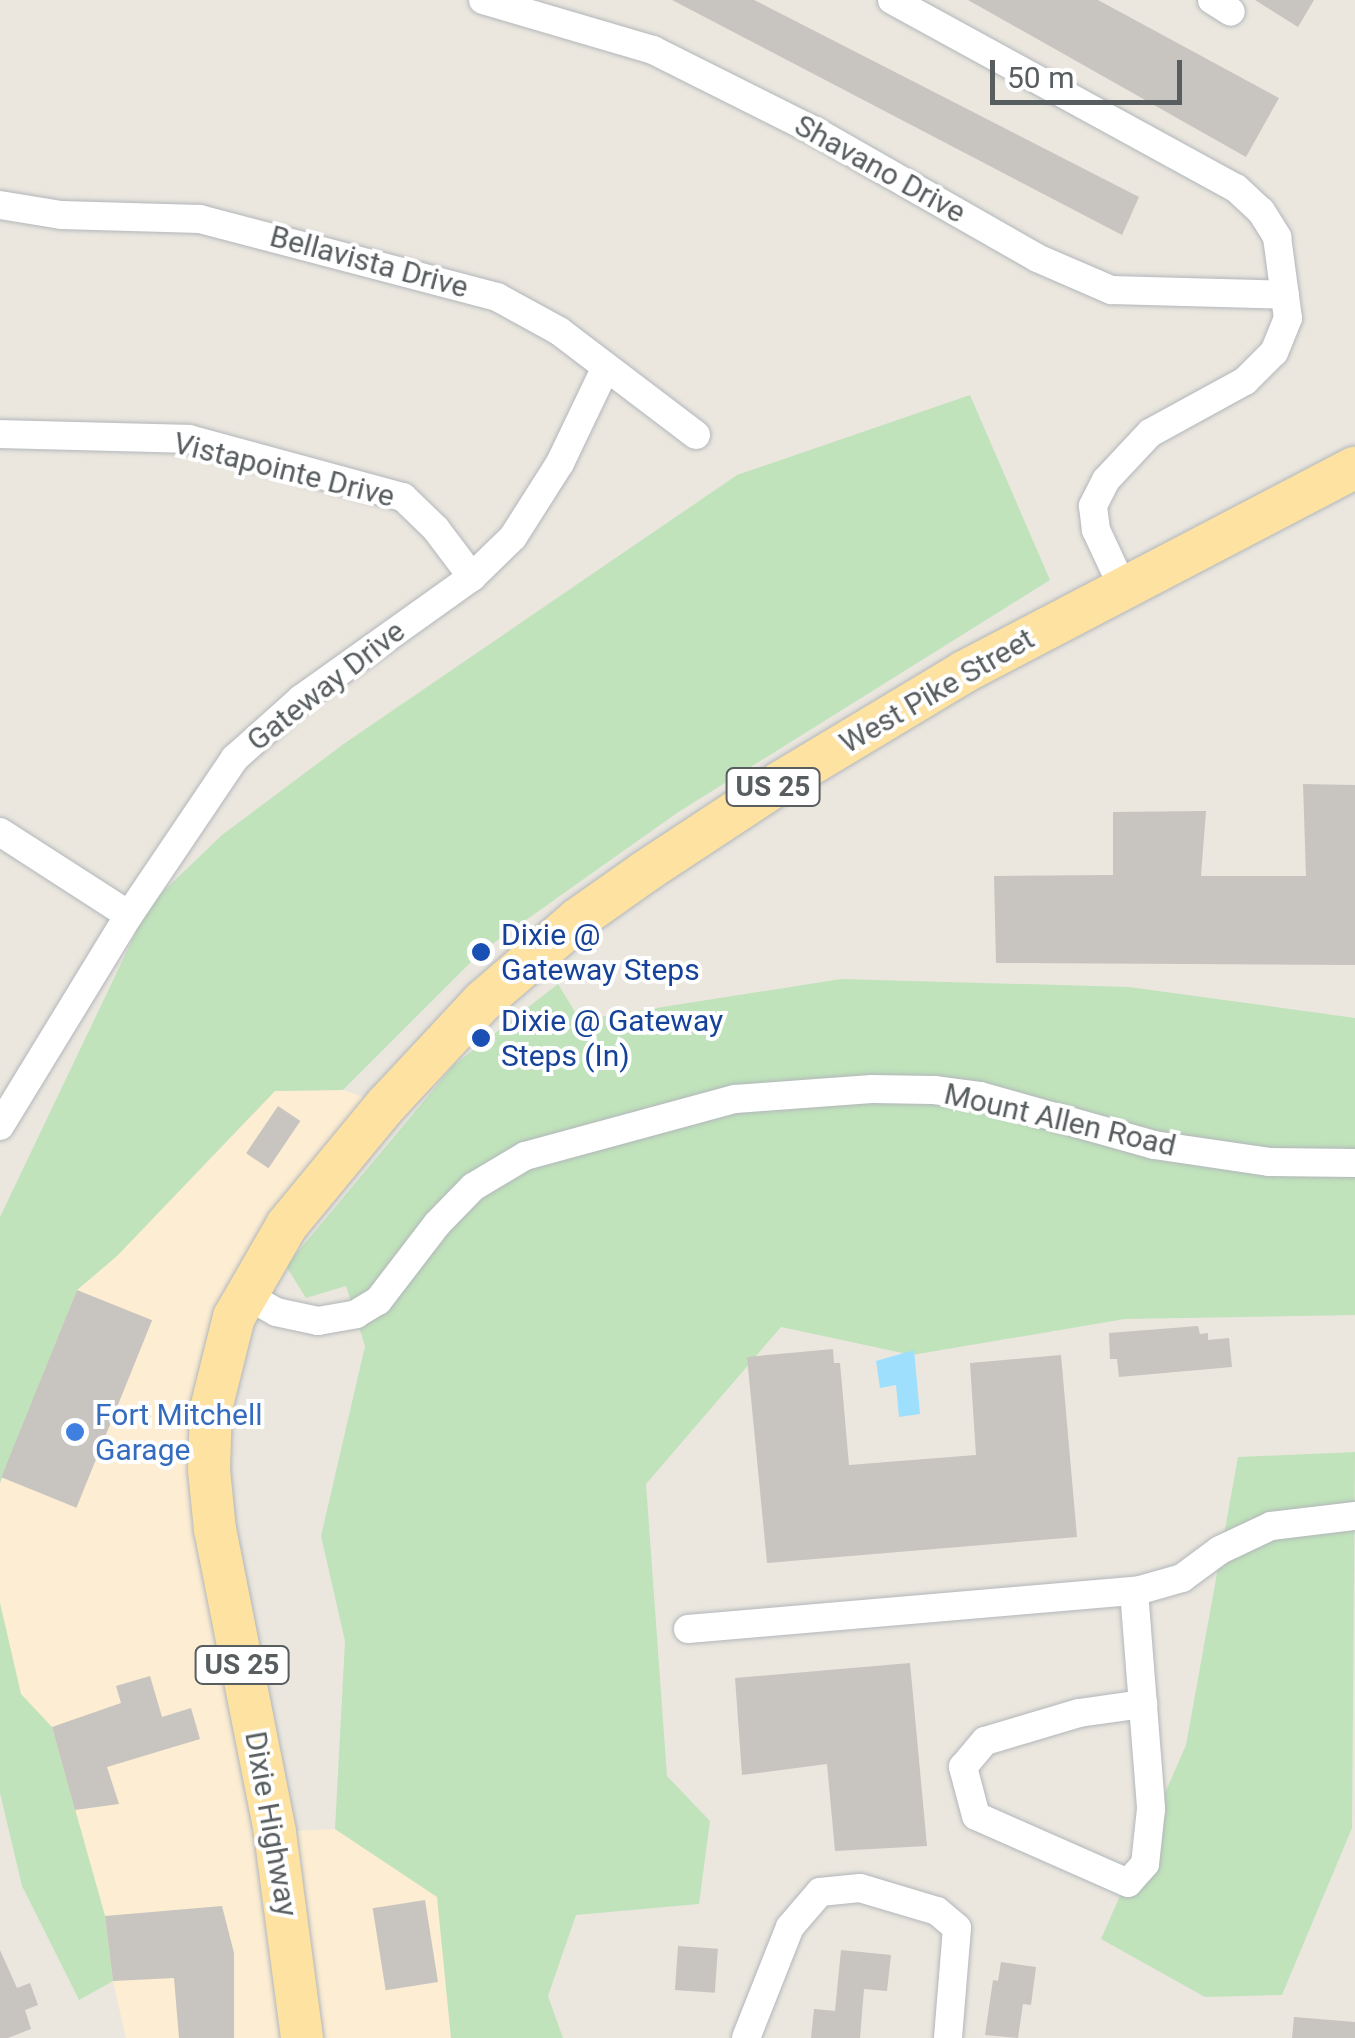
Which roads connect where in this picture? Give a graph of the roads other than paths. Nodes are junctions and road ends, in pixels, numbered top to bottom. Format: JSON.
{"nodes":[{"id":1,"x":483,"y":0,"type":"edge"},
{"id":2,"x":892,"y":0,"type":"edge"},
{"id":3,"x":0,"y":206,"type":"edge"},
{"id":4,"x":1285,"y":295,"type":"junction"},
{"id":5,"x":606,"y":367,"type":"junction"},
{"id":6,"x":0,"y":434,"type":"edge"},
{"id":7,"x":696,"y":435,"type":"dead end"},
{"id":8,"x":1355,"y":468,"type":"edge"},
{"id":9,"x":472,"y":578,"type":"junction"},
{"id":10,"x":1123,"y":588,"type":"junction"},
{"id":11,"x":0,"y":832,"type":"edge"},
{"id":12,"x":129,"y":915,"type":"junction"},
{"id":13,"x":454,"y":1032,"type":"joint"},
{"id":14,"x":0,"y":1126,"type":"edge"},
{"id":15,"x":1355,"y":1163,"type":"edge"},
{"id":16,"x":244,"y":1294,"type":"junction"},
{"id":17,"x":1355,"y":1516,"type":"edge"},
{"id":18,"x":1134,"y":1591,"type":"junction"},
{"id":19,"x":688,"y":1629,"type":"dead end"},
{"id":20,"x":1142,"y":1704,"type":"junction"},
{"id":21,"x":302,"y":2038,"type":"edge"},
{"id":22,"x":746,"y":2038,"type":"edge"},
{"id":23,"x":948,"y":2038,"type":"edge"}],
"edges":[{"from":1,"to":4,"type":"street","name":"Shavano Drive"},
{"from":2,"to":4,"type":"street"},
{"from":3,"to":5,"type":"street","name":"Bellavista Drive"},
{"from":4,"to":10,"type":"street"},
{"from":5,"to":7,"type":"street","name":"Bellavista Drive"},
{"from":5,"to":9,"type":"street","name":"Gateway Drive"},
{"from":6,"to":9,"type":"street","name":"Vistapointe Drive"},
{"from":8,"to":10,"type":"main road","name":"West Pike Street","number":"US 25"},
{"from":9,"to":12,"type":"street","name":"Gateway Drive"},
{"from":10,"to":13,"type":"main road","name":"West Pike Street","number":"US 25"},
{"from":11,"to":12,"type":"street"},
{"from":12,"to":14,"type":"street","name":"Gateway Drive"},
{"from":13,"to":16,"type":"main road","name":"Dixie Highway","number":"US 25"},
{"from":15,"to":16,"type":"street","name":"Mount Allen Road"},
{"from":16,"to":21,"type":"main road","name":"Dixie Highway","number":"US 25"},
{"from":17,"to":18,"type":"street"},
{"from":18,"to":19,"type":"street"},
{"from":18,"to":20,"type":"street"},
{"from":20,"to":20,"type":"street"},
{"from":22,"to":23,"type":"street"}]}
